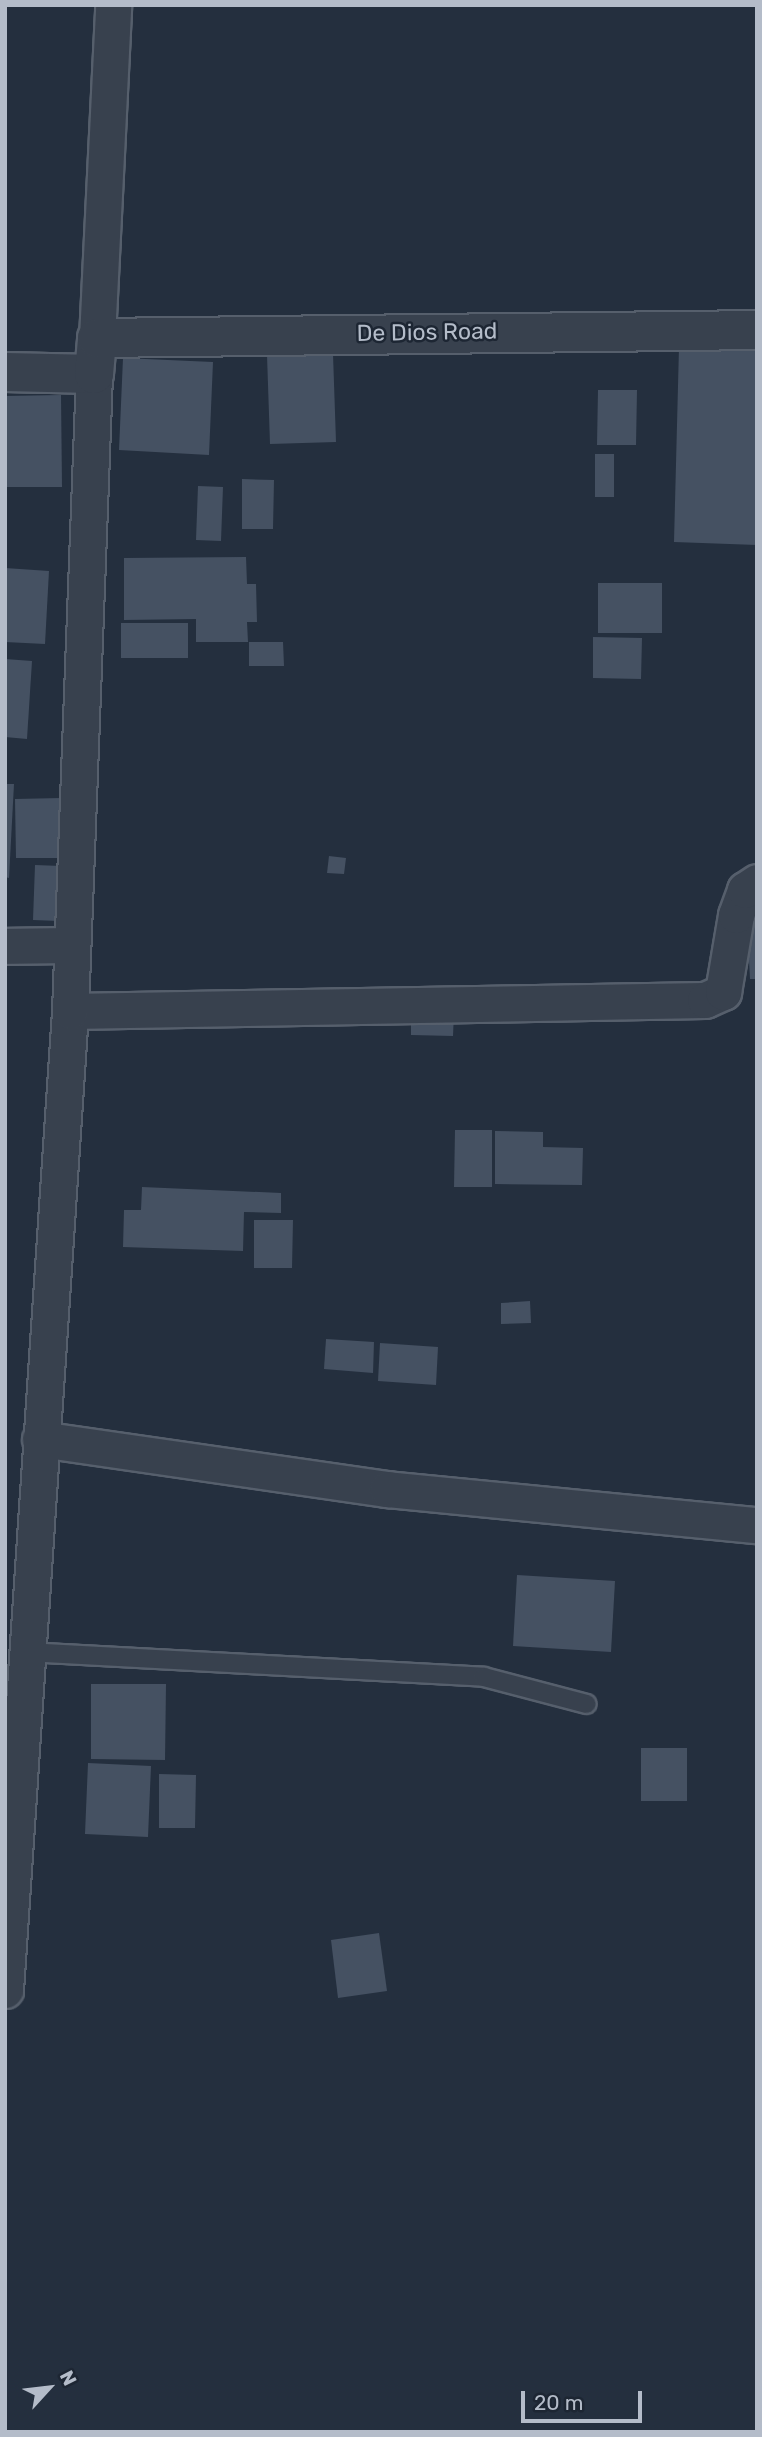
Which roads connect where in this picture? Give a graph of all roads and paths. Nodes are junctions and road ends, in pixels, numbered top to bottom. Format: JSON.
{"nodes":[{"id":1,"x":113,"y":5,"type":"edge"},
{"id":2,"x":757,"y":330,"type":"edge"},
{"id":3,"x":95,"y":356,"type":"junction"},
{"id":4,"x":5,"y":372,"type":"edge"},
{"id":5,"x":757,"y":882,"type":"edge"},
{"id":6,"x":69,"y":945,"type":"junction"},
{"id":7,"x":5,"y":946,"type":"edge"},
{"id":8,"x":70,"y":1011,"type":"junction"},
{"id":9,"x":40,"y":1439,"type":"junction"},
{"id":10,"x":757,"y":1525,"type":"edge"},
{"id":11,"x":26,"y":1651,"type":"junction"},
{"id":12,"x":587,"y":1704,"type":"dead end"},
{"id":13,"x":5,"y":1990,"type":"edge"}],
"edges":[{"from":1,"to":3,"type":"street"},
{"from":2,"to":3,"type":"street","name":"De Dios Road"},
{"from":3,"to":4,"type":"street","name":"De Dios Road"},
{"from":3,"to":6,"type":"street"},
{"from":5,"to":8,"type":"street"},
{"from":6,"to":7,"type":"street"},
{"from":6,"to":8,"type":"street"},
{"from":8,"to":9,"type":"street"},
{"from":9,"to":10,"type":"street"},
{"from":9,"to":11,"type":"street"},
{"from":11,"to":12,"type":"lane"},
{"from":11,"to":13,"type":"street"}]}
